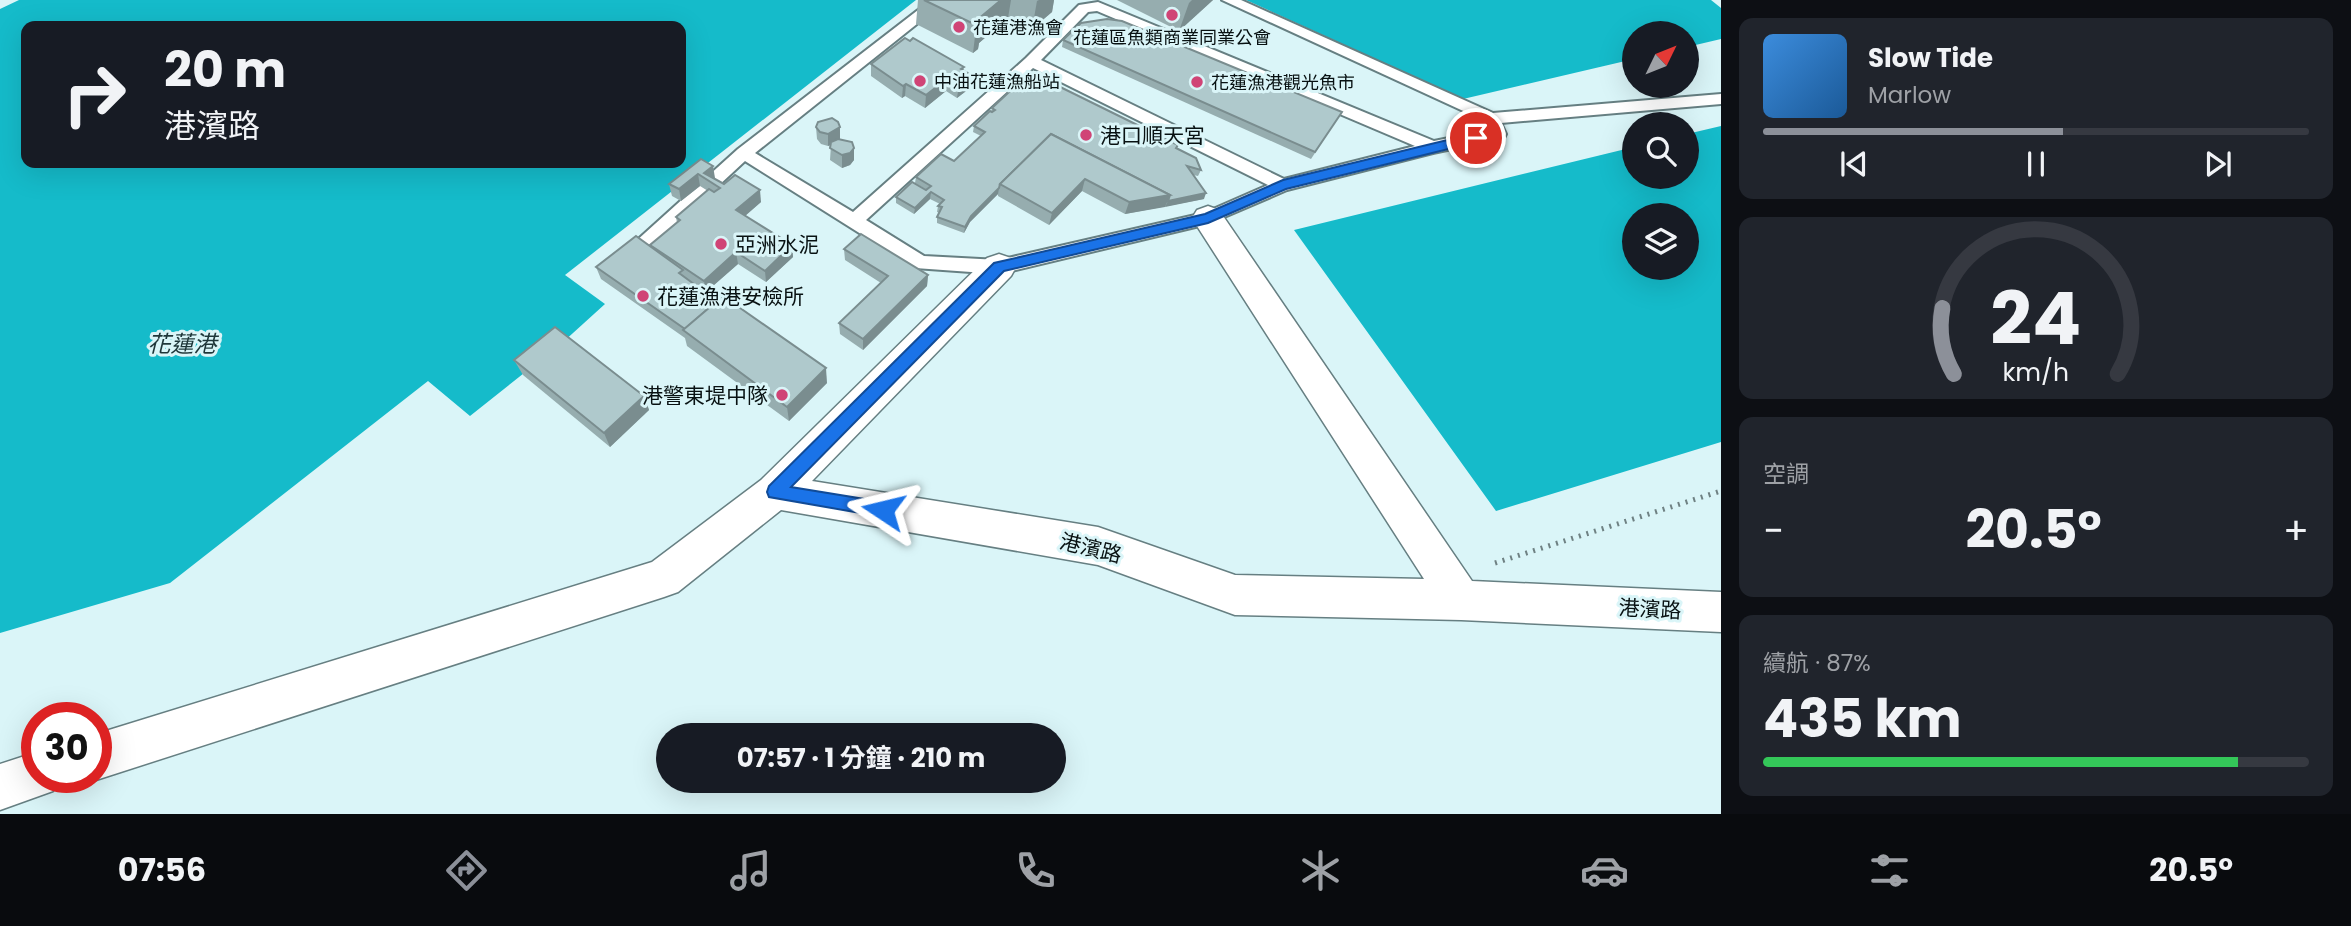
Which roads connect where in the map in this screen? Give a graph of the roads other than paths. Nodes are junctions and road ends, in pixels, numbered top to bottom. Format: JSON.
{"nodes":[{"id":1,"x":940,"y":0,"type":"edge"},
{"id":2,"x":1229,"y":0,"type":"edge"},
{"id":3,"x":1031,"y":61,"type":"junction"},
{"id":4,"x":1721,"y":100,"type":"edge"},
{"id":5,"x":1491,"y":118,"type":"junction"},
{"id":6,"x":1433,"y":146,"type":"junction"},
{"id":7,"x":744,"y":153,"type":"junction"},
{"id":8,"x":1283,"y":185,"type":"junction"},
{"id":9,"x":1208,"y":218,"type":"junction"},
{"id":10,"x":854,"y":221,"type":"junction"},
{"id":11,"x":641,"y":247,"type":"edge"},
{"id":12,"x":999,"y":267,"type":"junction"},
{"id":13,"x":775,"y":492,"type":"junction"},
{"id":14,"x":1461,"y":600,"type":"junction"},
{"id":15,"x":1721,"y":612,"type":"edge"},
{"id":16,"x":112,"y":752,"type":"edge"},
{"id":17,"x":21,"y":780,"type":"edge"},
{"id":18,"x":0,"y":787,"type":"edge"}],
"edges":[{"from":1,"to":7,"type":"lane"},
{"from":2,"to":5,"type":"lane"},
{"from":3,"to":6,"type":"lane"},
{"from":3,"to":8,"type":"lane"},
{"from":3,"to":10,"type":"lane"},
{"from":4,"to":5,"type":"lane"},
{"from":5,"to":6,"type":"lane"},
{"from":6,"to":8,"type":"lane"},
{"from":7,"to":10,"type":"lane"},
{"from":7,"to":11,"type":"lane"},
{"from":8,"to":9,"type":"lane"},
{"from":9,"to":12,"type":"lane"},
{"from":9,"to":14,"type":"street"},
{"from":10,"to":12,"type":"lane"},
{"from":12,"to":13,"type":"street"},
{"from":13,"to":14,"type":"street","name":"港濱路"},
{"from":13,"to":16,"type":"street"},
{"from":14,"to":15,"type":"street","name":"港濱路"},
{"from":17,"to":18,"type":"street"}]}
